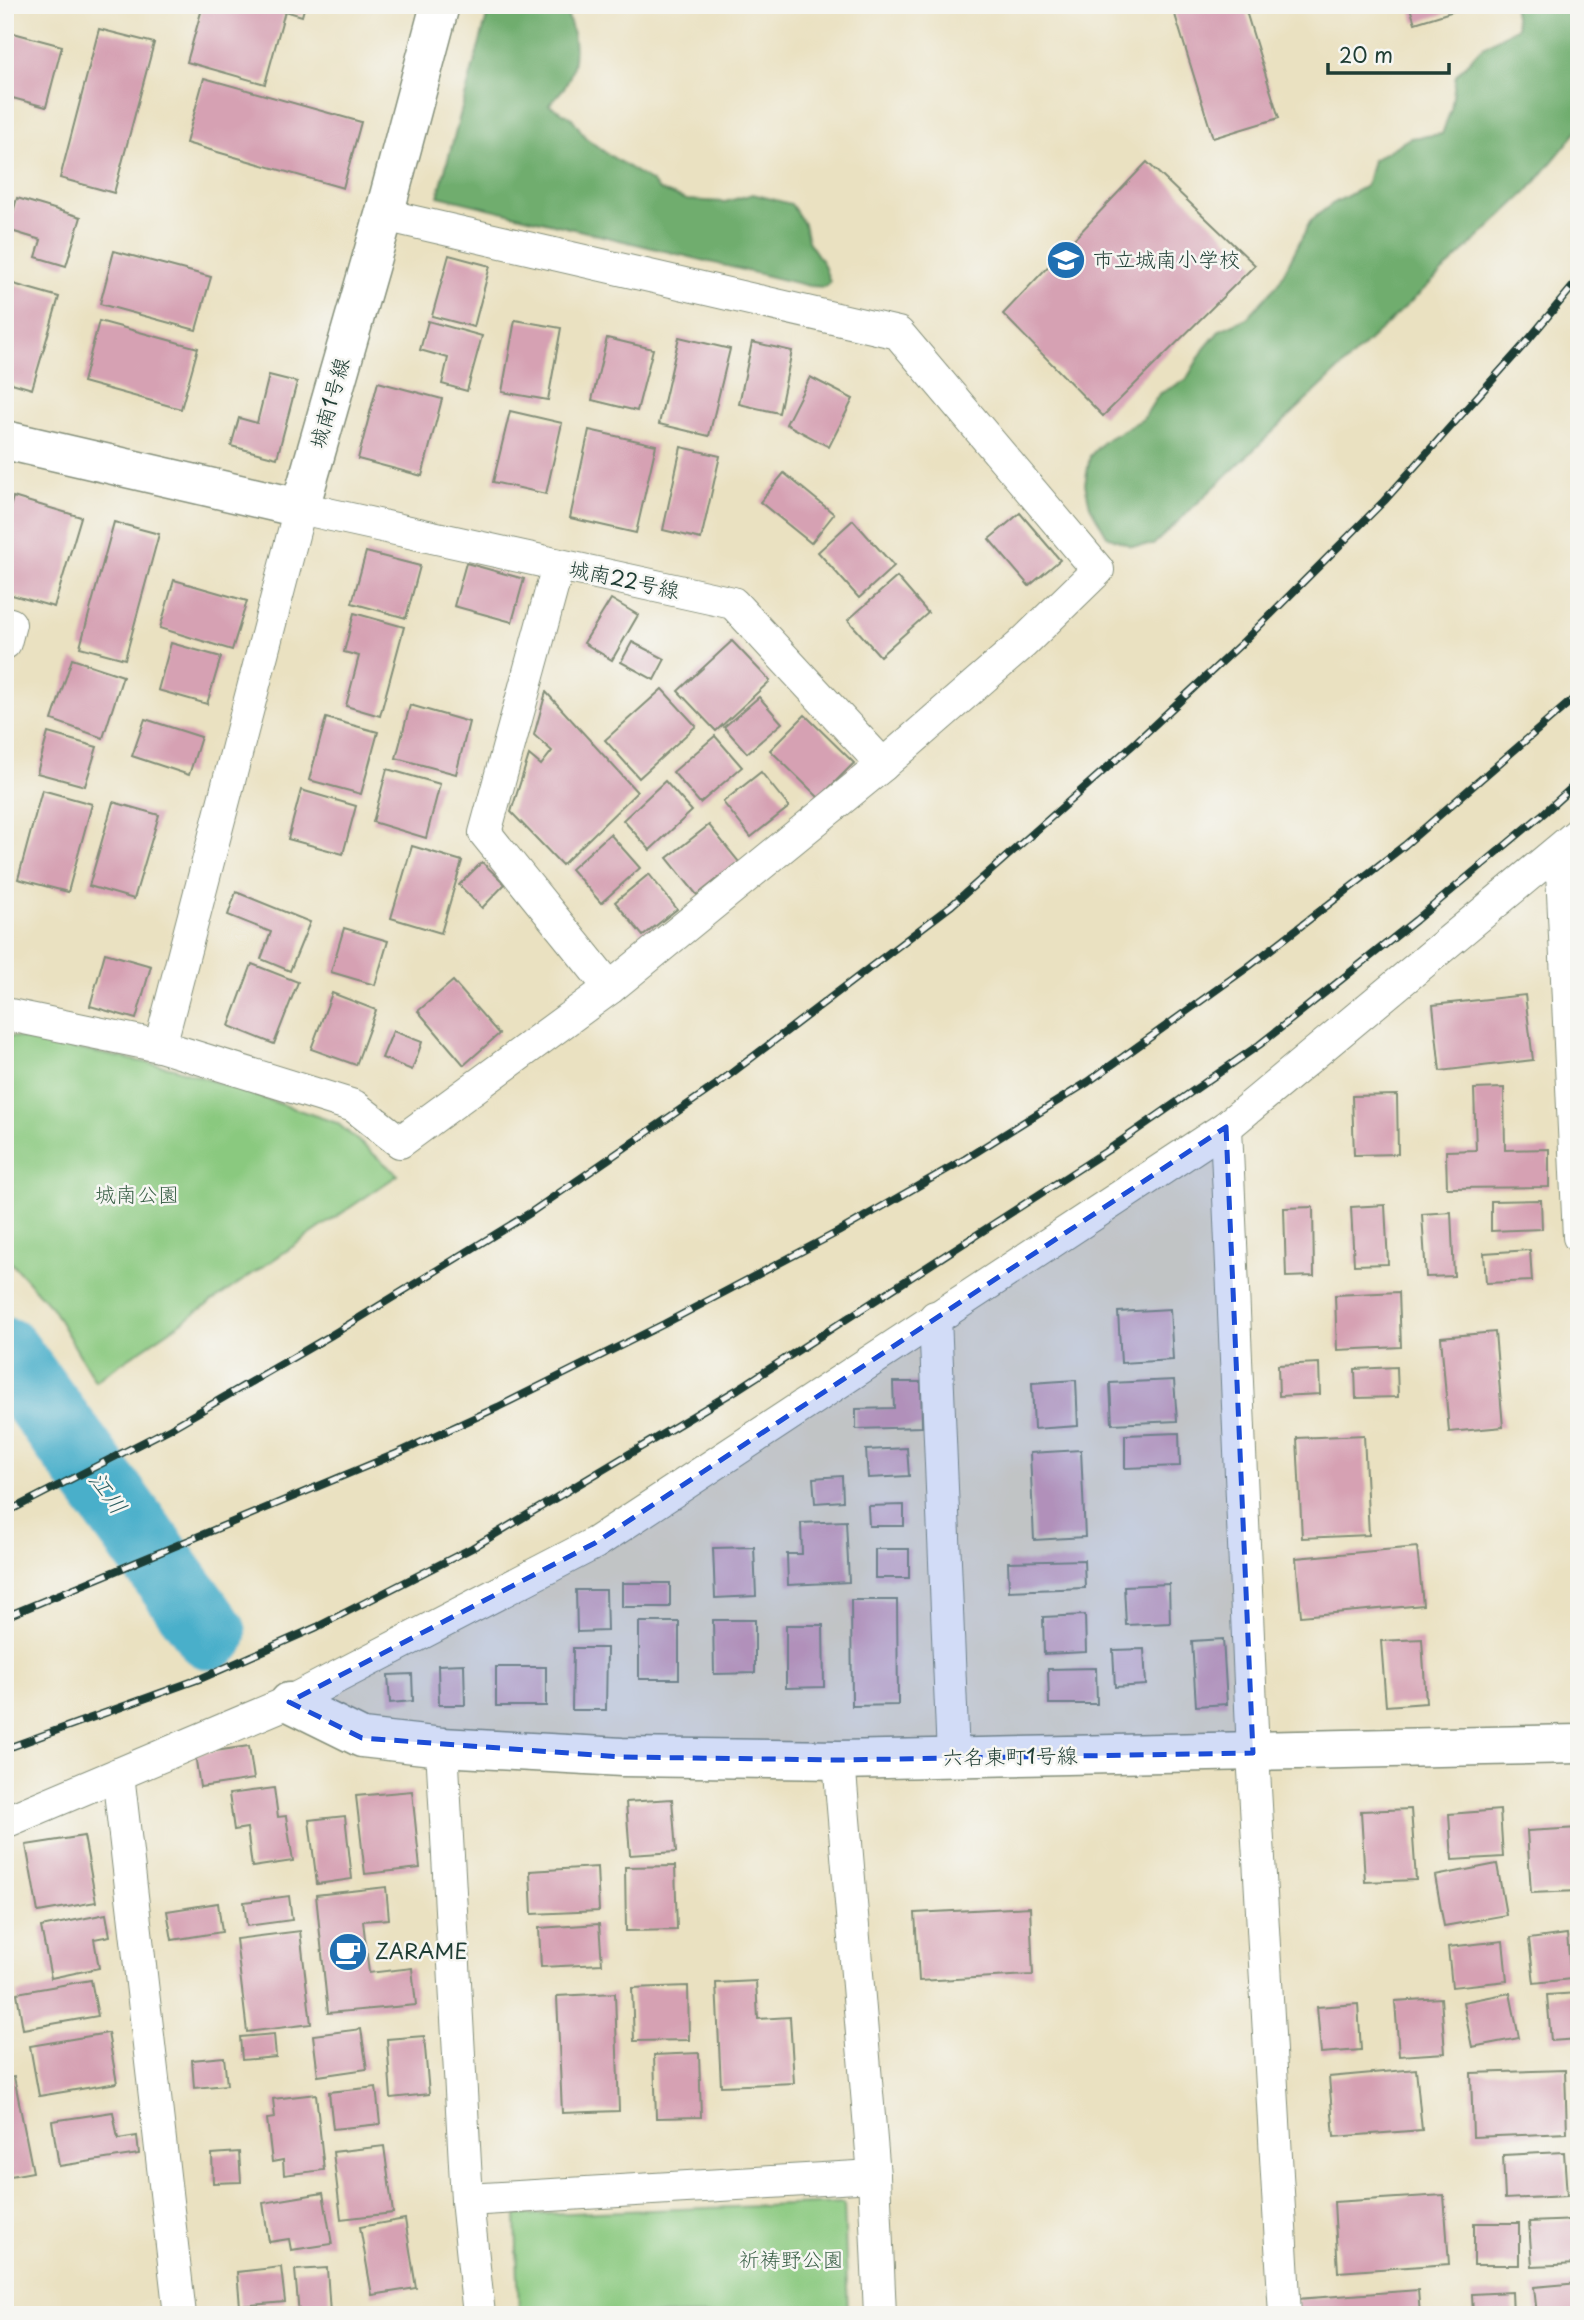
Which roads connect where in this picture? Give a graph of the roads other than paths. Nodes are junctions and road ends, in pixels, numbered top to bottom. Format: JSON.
{"nodes":[{"id":1,"x":440,"y":5,"type":"edge"},
{"id":2,"x":384,"y":215,"type":"junction"},
{"id":3,"x":5,"y":440,"type":"edge"},
{"id":4,"x":300,"y":508,"type":"junction"},
{"id":5,"x":558,"y":566,"type":"junction"},
{"id":6,"x":5,"y":622,"type":"edge"},
{"id":7,"x":5,"y":643,"type":"edge"},
{"id":8,"x":883,"y":765,"type":"junction"},
{"id":9,"x":1570,"y":841,"type":"edge"},
{"id":10,"x":610,"y":988,"type":"junction"},
{"id":11,"x":5,"y":1014,"type":"edge"},
{"id":12,"x":160,"y":1046,"type":"junction"},
{"id":13,"x":1226,"y":1127,"type":"junction"},
{"id":14,"x":1579,"y":1237,"type":"edge"},
{"id":15,"x":935,"y":1317,"type":"junction"},
{"id":16,"x":289,"y":1702,"type":"junction"},
{"id":17,"x":1579,"y":1744,"type":"edge"},
{"id":18,"x":442,"y":1747,"type":"junction"},
{"id":19,"x":1253,"y":1753,"type":"junction"},
{"id":20,"x":953,"y":1757,"type":"junction"},
{"id":21,"x":839,"y":1760,"type":"junction"},
{"id":22,"x":118,"y":1774,"type":"junction"},
{"id":23,"x":5,"y":1822,"type":"edge"},
{"id":24,"x":874,"y":2176,"type":"junction"},
{"id":25,"x":467,"y":2200,"type":"junction"},
{"id":26,"x":180,"y":2315,"type":"edge"},
{"id":27,"x":480,"y":2315,"type":"edge"},
{"id":28,"x":880,"y":2315,"type":"edge"},
{"id":29,"x":1285,"y":2315,"type":"edge"}],
"edges":[{"from":1,"to":2,"type":"street","name":"城南1号線"},
{"from":2,"to":4,"type":"street","name":"城南1号線"},
{"from":2,"to":8,"type":"street"},
{"from":3,"to":4,"type":"street"},
{"from":4,"to":5,"type":"street","name":"城南22号線"},
{"from":4,"to":12,"type":"street"},
{"from":5,"to":8,"type":"street","name":"城南22号線"},
{"from":5,"to":10,"type":"street"},
{"from":6,"to":7,"type":"street"},
{"from":8,"to":10,"type":"street"},
{"from":9,"to":13,"type":"street"},
{"from":9,"to":14,"type":"street"},
{"from":10,"to":12,"type":"street"},
{"from":11,"to":12,"type":"street"},
{"from":13,"to":15,"type":"street"},
{"from":13,"to":19,"type":"street"},
{"from":15,"to":16,"type":"street"},
{"from":15,"to":20,"type":"street"},
{"from":16,"to":18,"type":"street","name":"六名東町1号線"},
{"from":16,"to":22,"type":"street"},
{"from":17,"to":19,"type":"street","name":"六名東町1号線"},
{"from":18,"to":21,"type":"street","name":"六名東町1号線"},
{"from":18,"to":25,"type":"street"},
{"from":19,"to":20,"type":"street","name":"六名東町1号線"},
{"from":19,"to":29,"type":"street"},
{"from":20,"to":21,"type":"street","name":"六名東町1号線"},
{"from":21,"to":24,"type":"street"},
{"from":22,"to":23,"type":"street"},
{"from":22,"to":26,"type":"street"},
{"from":24,"to":25,"type":"street"},
{"from":24,"to":28,"type":"street"},
{"from":25,"to":27,"type":"street"}]}
